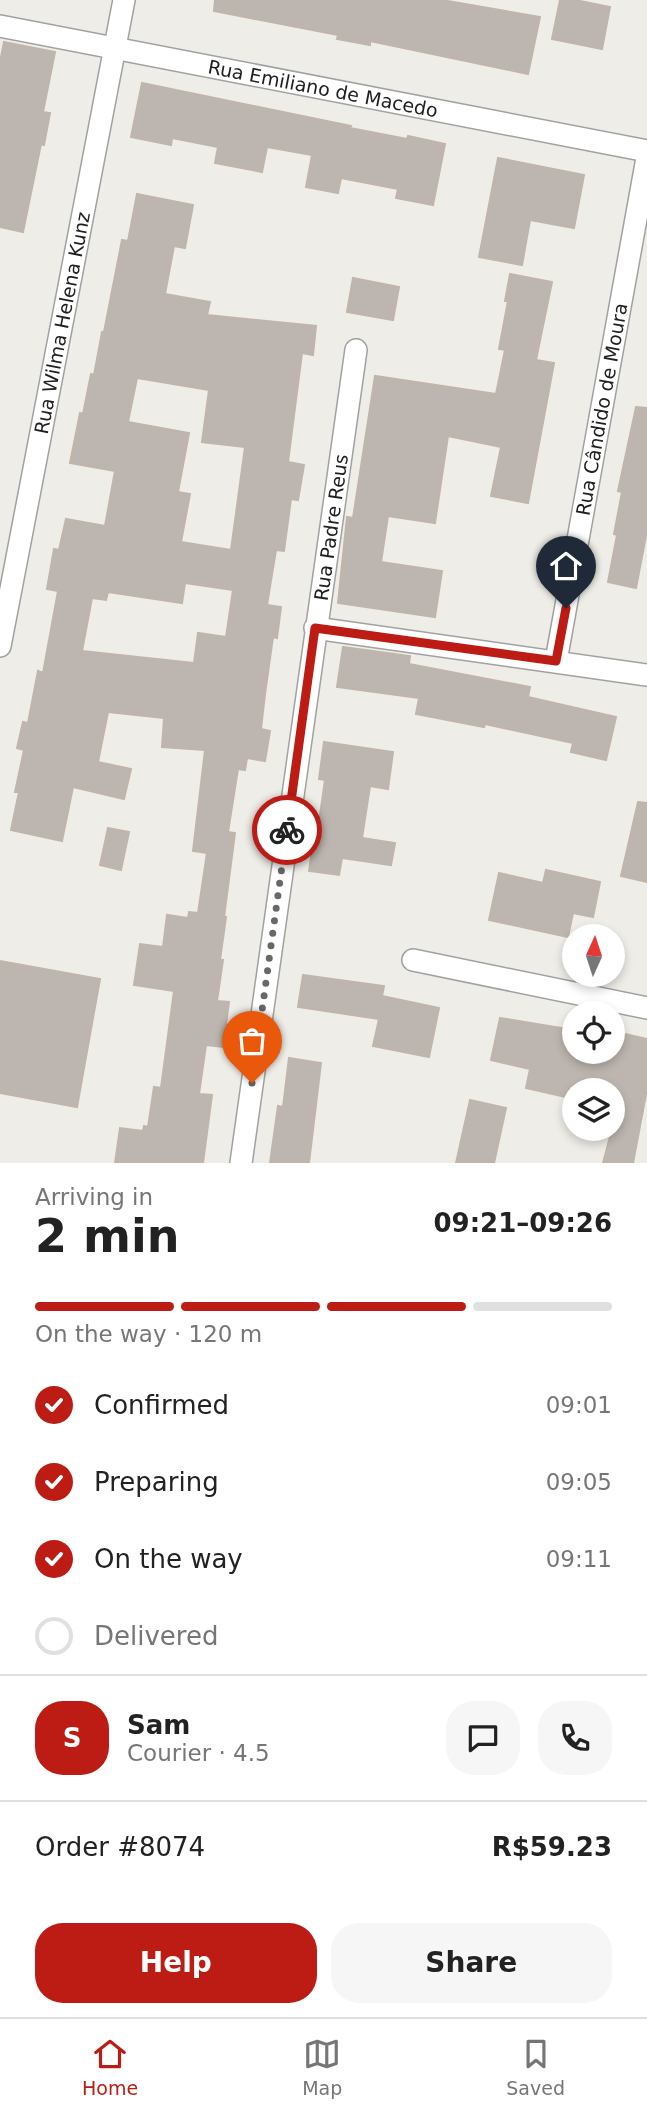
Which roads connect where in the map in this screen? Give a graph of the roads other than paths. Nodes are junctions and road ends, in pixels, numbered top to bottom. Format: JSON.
{"nodes":[{"id":1,"x":124,"y":0,"type":"edge"},
{"id":2,"x":0,"y":26,"type":"edge"},
{"id":3,"x":114,"y":49,"type":"junction"},
{"id":4,"x":647,"y":151,"type":"edge"},
{"id":5,"x":647,"y":158,"type":"edge"},
{"id":6,"x":356,"y":350,"type":"dead end"},
{"id":7,"x":315,"y":628,"type":"junction"},
{"id":8,"x":0,"y":646,"type":"edge"},
{"id":9,"x":556,"y":661,"type":"junction"},
{"id":10,"x":647,"y":675,"type":"edge"},
{"id":11,"x":412,"y":960,"type":"dead end"},
{"id":12,"x":647,"y":1008,"type":"edge"},
{"id":13,"x":241,"y":1163,"type":"edge"}],
"edges":[{"from":1,"to":3,"type":"street","name":"Rua Wilma Helena Kunz"},
{"from":2,"to":3,"type":"street","name":"Rua Emiliano de Macedo"},
{"from":3,"to":4,"type":"street","name":"Rua Emiliano de Macedo"},
{"from":3,"to":8,"type":"street","name":"Rua Wilma Helena Kunz"},
{"from":5,"to":9,"type":"street","name":"Rua Cândido de Moura"},
{"from":6,"to":7,"type":"street","name":"Rua Padre Reus"},
{"from":7,"to":9,"type":"street"},
{"from":7,"to":13,"type":"street","name":"Rua Padre Reus"},
{"from":9,"to":10,"type":"street"},
{"from":11,"to":12,"type":"street"}]}
